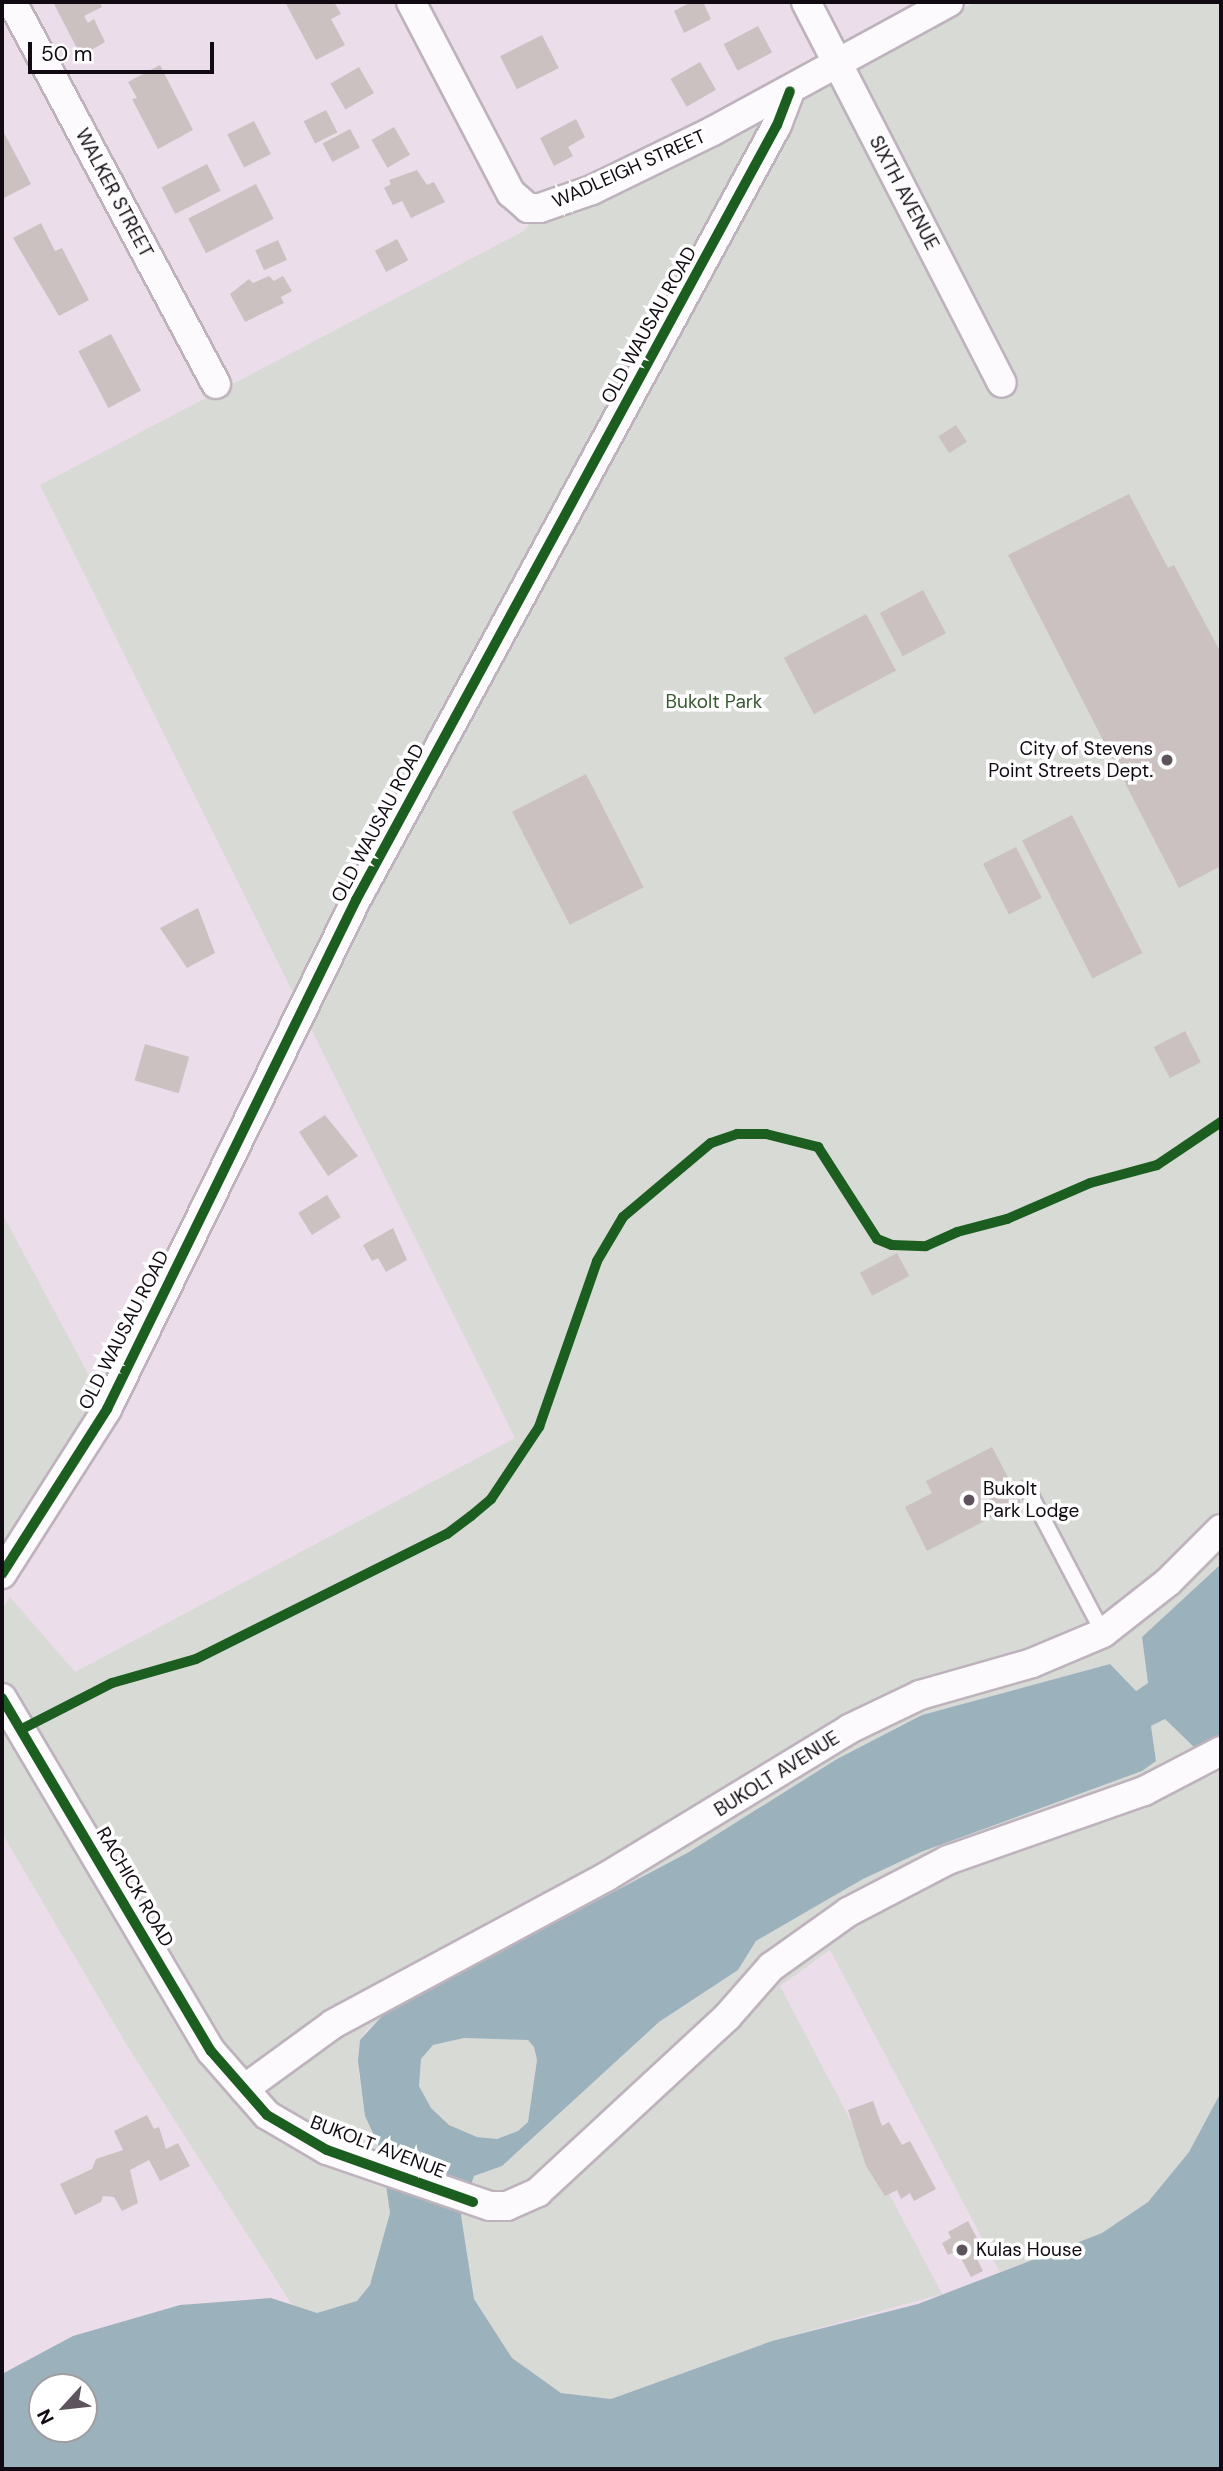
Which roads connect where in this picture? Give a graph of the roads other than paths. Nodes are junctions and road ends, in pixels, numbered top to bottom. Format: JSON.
{"nodes":[{"id":1,"x":12,"y":2,"type":"edge"},
{"id":2,"x":411,"y":2,"type":"edge"},
{"id":3,"x":806,"y":2,"type":"edge"},
{"id":4,"x":949,"y":2,"type":"edge"},
{"id":5,"x":838,"y":66,"type":"junction"},
{"id":6,"x":790,"y":91,"type":"junction"},
{"id":7,"x":1002,"y":383,"type":"dead end"},
{"id":8,"x":215,"y":384,"type":"dead end"},
{"id":9,"x":1027,"y":1488,"type":"dead end"},
{"id":10,"x":1221,"y":1529,"type":"edge"},
{"id":11,"x":2,"y":1574,"type":"edge"},
{"id":12,"x":1103,"y":1633,"type":"junction"},
{"id":13,"x":2,"y":1698,"type":"edge"},
{"id":14,"x":1221,"y":1751,"type":"edge"},
{"id":15,"x":244,"y":2089,"type":"junction"}],
"edges":[{"from":1,"to":8,"type":"street","name":"WALKER STREET"},
{"from":2,"to":6,"type":"street","name":"WADLEIGH STREET"},
{"from":3,"to":5,"type":"street","name":"SIXTH AVENUE"},
{"from":4,"to":5,"type":"street"},
{"from":5,"to":6,"type":"street"},
{"from":5,"to":7,"type":"street","name":"SIXTH AVENUE"},
{"from":6,"to":11,"type":"street","name":"OLD WAUSAU ROAD"},
{"from":9,"to":12,"type":"lane"},
{"from":10,"to":12,"type":"street","name":"BUKOLT AVENUE"},
{"from":12,"to":15,"type":"street","name":"BUKOLT AVENUE"},
{"from":13,"to":15,"type":"street","name":"RACHICK ROAD"},
{"from":14,"to":15,"type":"street","name":"BUKOLT AVENUE"}]}
